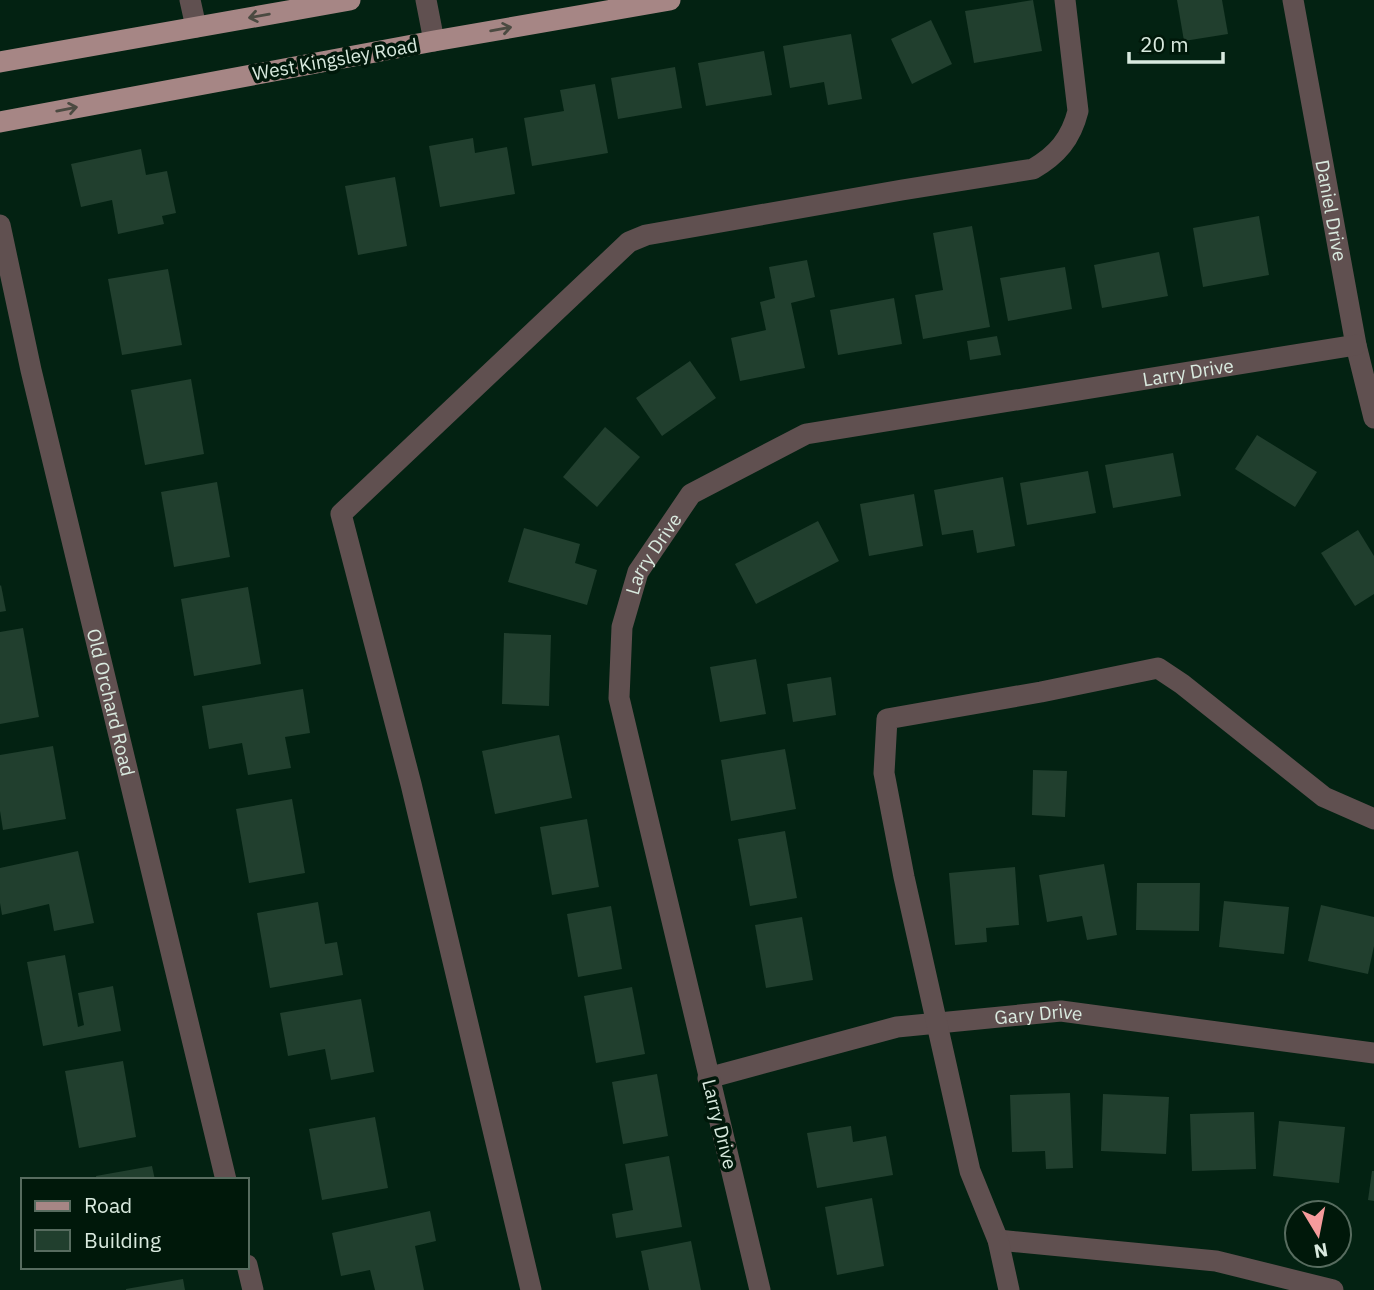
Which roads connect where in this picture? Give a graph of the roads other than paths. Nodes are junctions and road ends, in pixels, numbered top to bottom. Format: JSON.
{"nodes":[{"id":1,"x":190,"y":0,"type":"edge"},
{"id":2,"x":350,"y":0,"type":"edge"},
{"id":3,"x":426,"y":0,"type":"edge"},
{"id":4,"x":670,"y":0,"type":"edge"},
{"id":5,"x":1065,"y":0,"type":"edge"},
{"id":6,"x":1293,"y":0,"type":"edge"},
{"id":7,"x":196,"y":27,"type":"junction"},
{"id":8,"x":434,"y":41,"type":"junction"},
{"id":9,"x":0,"y":62,"type":"edge"},
{"id":10,"x":0,"y":121,"type":"edge"},
{"id":11,"x":0,"y":225,"type":"edge"},
{"id":12,"x":1356,"y":345,"type":"junction"},
{"id":13,"x":1374,"y":418,"type":"edge"},
{"id":14,"x":1374,"y":819,"type":"edge"},
{"id":15,"x":935,"y":1023,"type":"junction"},
{"id":16,"x":1374,"y":1053,"type":"edge"},
{"id":17,"x":708,"y":1078,"type":"junction"},
{"id":18,"x":226,"y":1178,"type":"edge"},
{"id":19,"x":998,"y":1240,"type":"junction"},
{"id":20,"x":248,"y":1269,"type":"edge"},
{"id":21,"x":253,"y":1290,"type":"edge"},
{"id":22,"x":531,"y":1290,"type":"edge"},
{"id":23,"x":760,"y":1290,"type":"edge"},
{"id":24,"x":1009,"y":1290,"type":"edge"},
{"id":25,"x":1332,"y":1290,"type":"edge"}],
"edges":[{"from":1,"to":7,"type":"street"},
{"from":2,"to":7,"type":"main road","one_way":true},
{"from":3,"to":8,"type":"street"},
{"from":8,"to":4,"type":"main road","name":"West Kingsley Road","one_way":true},
{"from":5,"to":22,"type":"street"},
{"from":6,"to":12,"type":"street","name":"Daniel Drive"},
{"from":7,"to":9,"type":"main road"},
{"from":10,"to":8,"type":"main road","name":"West Kingsley Road","one_way":true},
{"from":11,"to":18,"type":"street","name":"Old Orchard Road"},
{"from":12,"to":13,"type":"street","name":"Daniel Drive"},
{"from":12,"to":17,"type":"street","name":"Larry Drive"},
{"from":14,"to":15,"type":"street"},
{"from":15,"to":16,"type":"street","name":"Gary Drive"},
{"from":15,"to":17,"type":"street","name":"Gary Drive"},
{"from":15,"to":19,"type":"street"},
{"from":17,"to":23,"type":"street","name":"Larry Drive"},
{"from":19,"to":24,"type":"street"},
{"from":19,"to":25,"type":"street"},
{"from":20,"to":21,"type":"street"}]}
